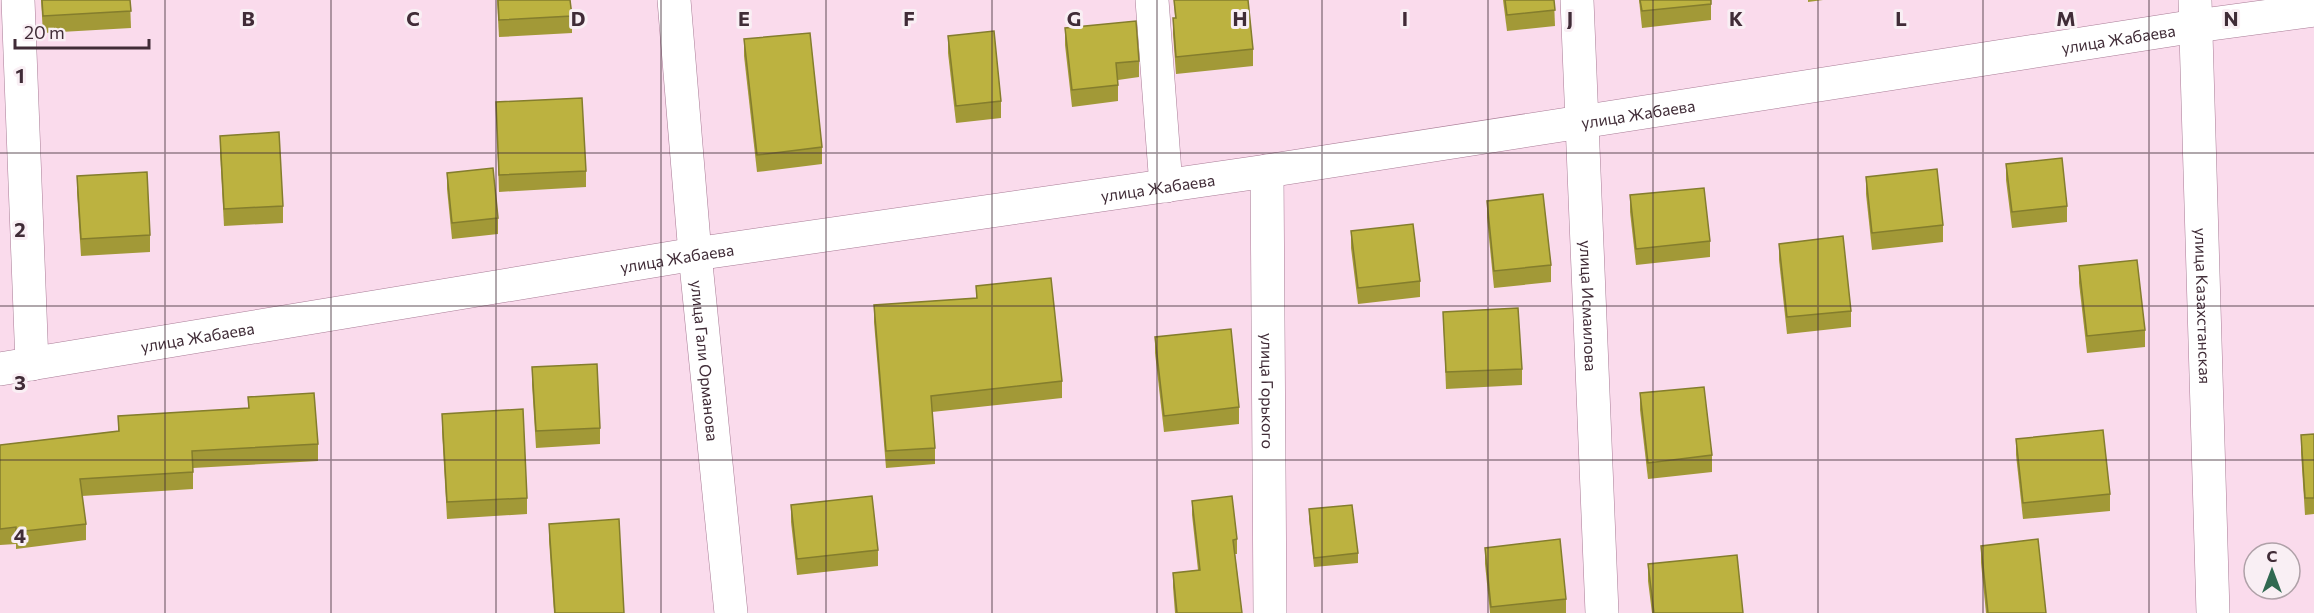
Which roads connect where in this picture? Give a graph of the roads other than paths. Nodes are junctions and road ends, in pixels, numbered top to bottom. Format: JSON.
{"nodes":[{"id":1,"x":18,"y":0,"type":"edge"},
{"id":2,"x":674,"y":0,"type":"edge"},
{"id":3,"x":1152,"y":0,"type":"edge"},
{"id":4,"x":1577,"y":0,"type":"edge"},
{"id":5,"x":2314,"y":10,"type":"edge"},
{"id":6,"x":2196,"y":13,"type":"edge"},
{"id":7,"x":1582,"y":122,"type":"junction"},
{"id":8,"x":1267,"y":171,"type":"junction"},
{"id":9,"x":1166,"y":186,"type":"junction"},
{"id":10,"x":695,"y":254,"type":"junction"},
{"id":11,"x":32,"y":364,"type":"junction"},
{"id":12,"x":0,"y":369,"type":"edge"},
{"id":13,"x":731,"y":613,"type":"edge"},
{"id":14,"x":1270,"y":613,"type":"edge"},
{"id":15,"x":1602,"y":613,"type":"edge"},
{"id":16,"x":2213,"y":613,"type":"edge"}],
"edges":[{"from":1,"to":11,"type":"street"},
{"from":2,"to":10,"type":"street","name":"улица Гали Орманова"},
{"from":3,"to":9,"type":"street"},
{"from":4,"to":7,"type":"street","name":"улица Исмаилова"},
{"from":5,"to":6,"type":"street","name":"улица Жабаева"},
{"from":6,"to":7,"type":"street","name":"улица Жабаева"},
{"from":6,"to":16,"type":"street","name":"улица Казахстанская"},
{"from":7,"to":8,"type":"street","name":"улица Жабаева"},
{"from":7,"to":15,"type":"street","name":"улица Исмаилова"},
{"from":8,"to":9,"type":"street","name":"улица Жабаева"},
{"from":8,"to":14,"type":"street","name":"улица Горького"},
{"from":9,"to":10,"type":"street","name":"улица Жабаева"},
{"from":10,"to":11,"type":"street","name":"улица Жабаева"},
{"from":10,"to":13,"type":"street","name":"улица Гали Орманова"},
{"from":11,"to":12,"type":"street","name":"улица Жабаева"}]}
